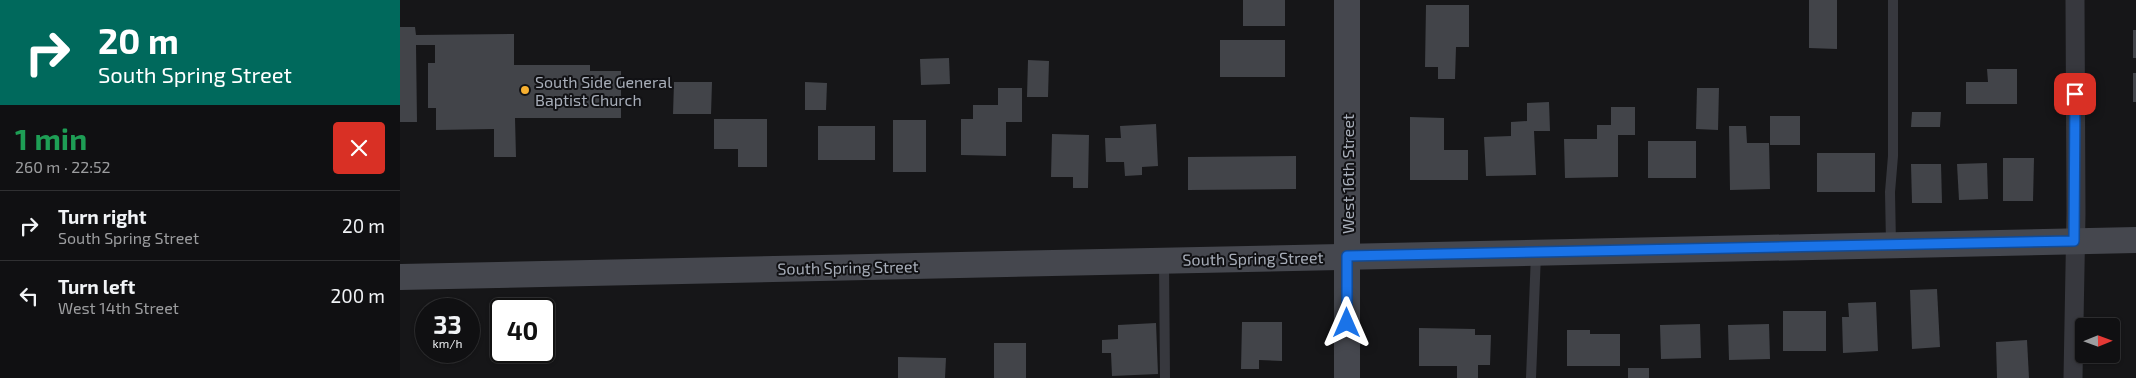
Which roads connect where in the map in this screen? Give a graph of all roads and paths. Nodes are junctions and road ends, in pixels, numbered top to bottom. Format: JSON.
{"nodes":[{"id":1,"x":1348,"y":0,"type":"edge"},
{"id":2,"x":1893,"y":0,"type":"edge"},
{"id":3,"x":2075,"y":0,"type":"edge"},
{"id":4,"x":2136,"y":240,"type":"edge"},
{"id":5,"x":2074,"y":241,"type":"junction"},
{"id":6,"x":1890,"y":245,"type":"junction"},
{"id":7,"x":1536,"y":253,"type":"junction"},
{"id":8,"x":1347,"y":256,"type":"junction"},
{"id":9,"x":1164,"y":260,"type":"junction"},
{"id":10,"x":400,"y":277,"type":"edge"},
{"id":11,"x":1166,"y":378,"type":"edge"},
{"id":12,"x":1346,"y":378,"type":"edge"},
{"id":13,"x":1531,"y":378,"type":"edge"},
{"id":14,"x":2073,"y":378,"type":"edge"}],
"edges":[{"from":1,"to":8,"type":"street","name":"West 16th Street"},
{"from":2,"to":6,"type":"lane"},
{"from":3,"to":5,"type":"street"},
{"from":4,"to":5,"type":"street","name":"South Spring Street"},
{"from":5,"to":6,"type":"street","name":"South Spring Street"},
{"from":5,"to":14,"type":"street"},
{"from":6,"to":7,"type":"street","name":"South Spring Street"},
{"from":7,"to":8,"type":"street","name":"South Spring Street"},
{"from":7,"to":13,"type":"lane"},
{"from":8,"to":9,"type":"street","name":"South Spring Street"},
{"from":8,"to":12,"type":"street","name":"West 16th Street"},
{"from":9,"to":10,"type":"street","name":"South Spring Street"},
{"from":9,"to":11,"type":"lane"}]}
